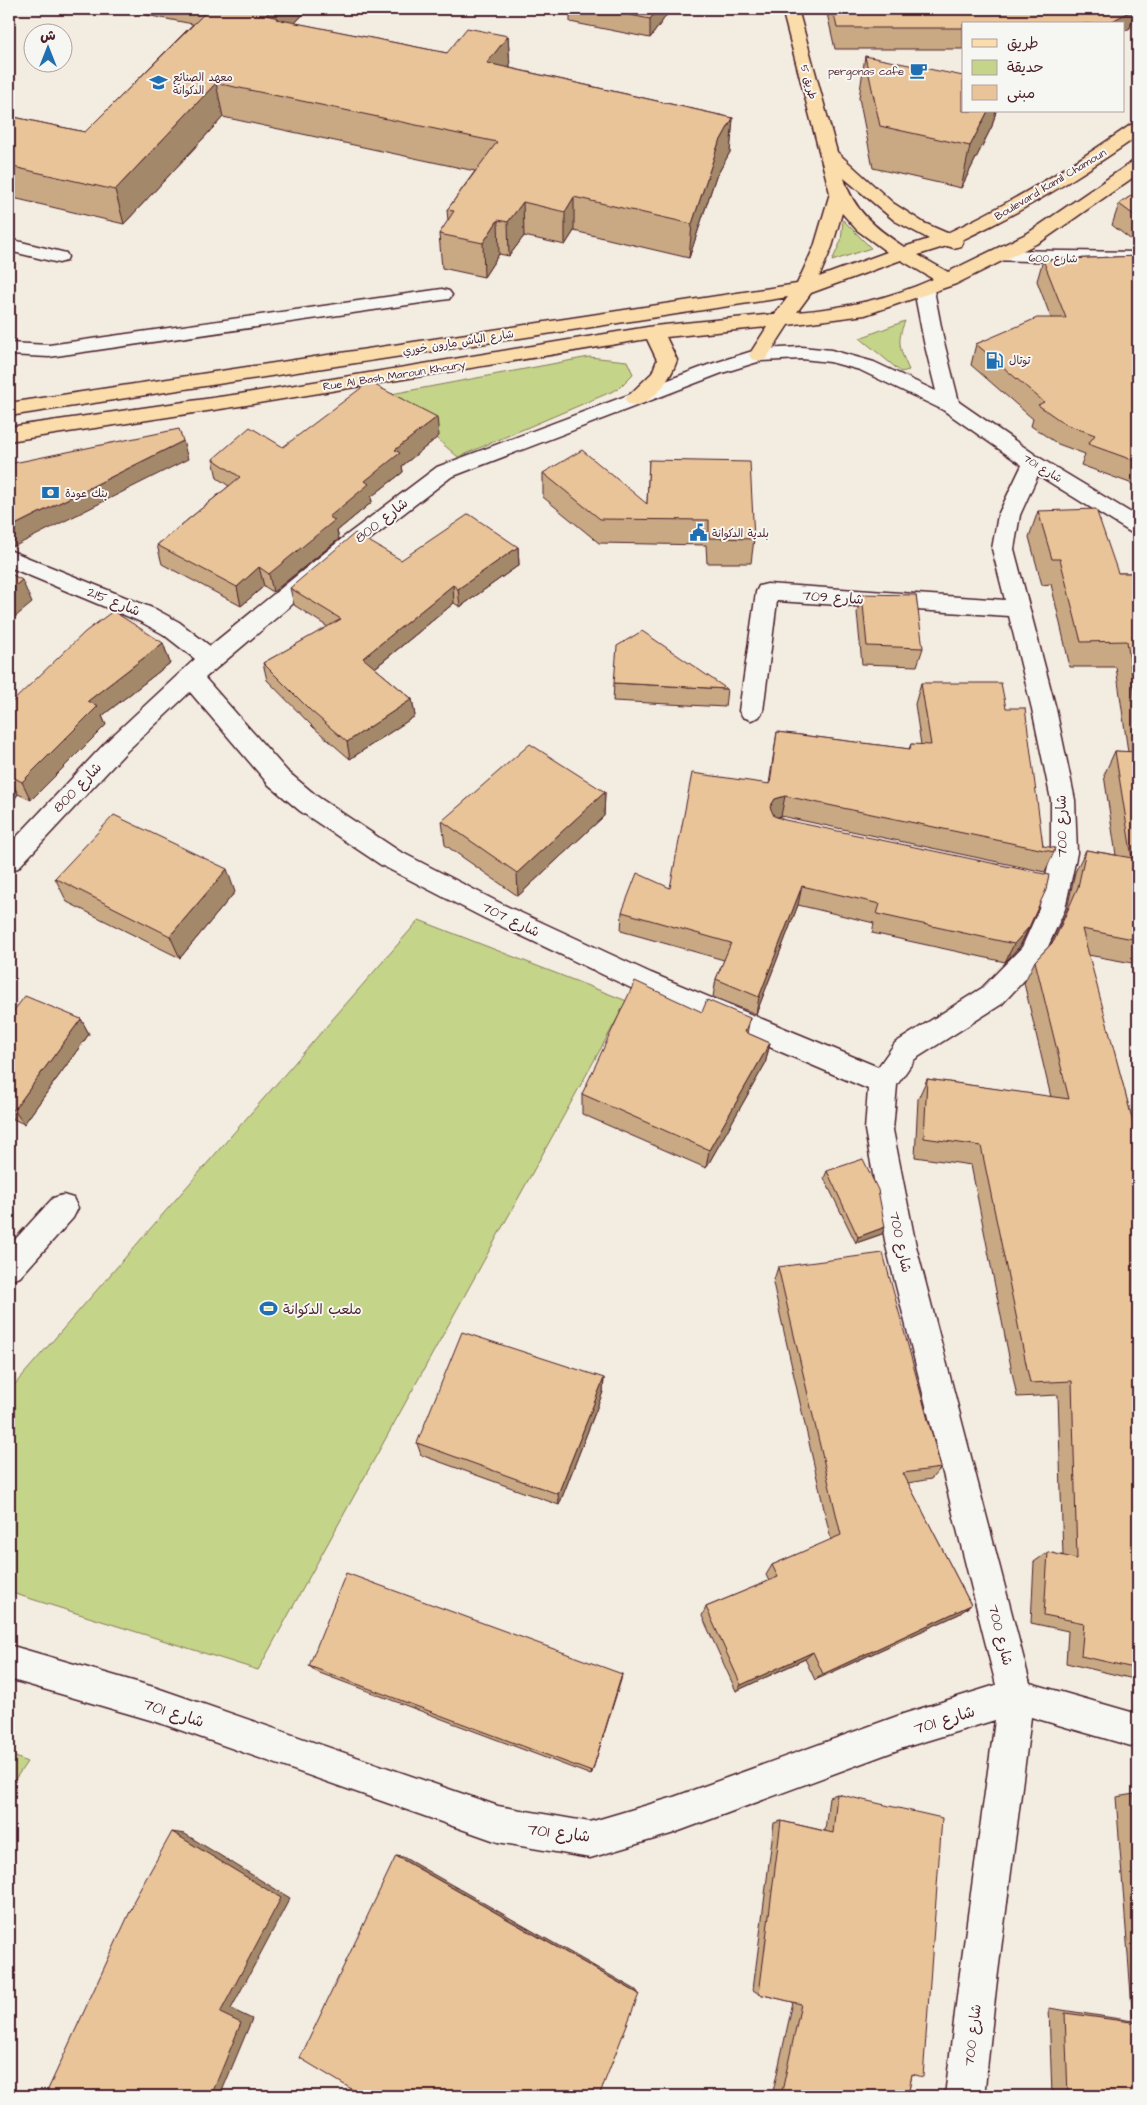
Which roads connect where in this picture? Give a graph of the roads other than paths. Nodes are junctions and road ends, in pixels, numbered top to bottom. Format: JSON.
{"nodes":[{"id":1,"x":790,"y":9,"type":"edge"},
{"id":2,"x":1138,"y":128,"type":"edge"},
{"id":3,"x":830,"y":155,"type":"junction"},
{"id":4,"x":1138,"y":166,"type":"edge"},
{"id":5,"x":839,"y":193,"type":"junction"},
{"id":6,"x":947,"y":240,"type":"junction"},
{"id":7,"x":9,"y":245,"type":"edge"},
{"id":8,"x":903,"y":253,"type":"junction"},
{"id":9,"x":998,"y":256,"type":"junction"},
{"id":10,"x":59,"y":257,"type":"dead end"},
{"id":11,"x":1138,"y":258,"type":"edge"},
{"id":12,"x":949,"y":280,"type":"junction"},
{"id":13,"x":804,"y":289,"type":"junction"},
{"id":14,"x":924,"y":290,"type":"junction"},
{"id":15,"x":442,"y":295,"type":"dead end"},
{"id":16,"x":781,"y":320,"type":"junction"},
{"id":17,"x":654,"y":332,"type":"junction"},
{"id":18,"x":9,"y":349,"type":"edge"},
{"id":19,"x":759,"y":355,"type":"junction"},
{"id":20,"x":635,"y":400,"type":"junction"},
{"id":21,"x":950,"y":405,"type":"junction"},
{"id":22,"x":9,"y":410,"type":"edge"},
{"id":23,"x":9,"y":434,"type":"edge"},
{"id":24,"x":1034,"y":463,"type":"junction"},
{"id":25,"x":1138,"y":527,"type":"edge"},
{"id":26,"x":9,"y":558,"type":"edge"},
{"id":27,"x":1018,"y":609,"type":"junction"},
{"id":28,"x":210,"y":659,"type":"junction"},
{"id":29,"x":191,"y":678,"type":"junction"},
{"id":30,"x":751,"y":711,"type":"dead end"},
{"id":31,"x":9,"y":861,"type":"edge"},
{"id":32,"x":883,"y":1082,"type":"junction"},
{"id":33,"x":63,"y":1208,"type":"dead end"},
{"id":34,"x":9,"y":1267,"type":"edge"},
{"id":35,"x":9,"y":1662,"type":"edge"},
{"id":36,"x":1016,"y":1696,"type":"junction"},
{"id":37,"x":1138,"y":1731,"type":"edge"},
{"id":38,"x":965,"y":2096,"type":"edge"}],
"edges":[{"from":1,"to":3,"type":"main road","name":"طريق 5"},
{"from":2,"to":6,"type":"main road","name":"Boulevard Kamil Chamoun"},
{"from":3,"to":5,"type":"main road","name":"طريق 5"},
{"from":3,"to":6,"type":"main road"},
{"from":4,"to":9,"type":"main road"},
{"from":5,"to":8,"type":"main road"},
{"from":5,"to":13,"type":"main road"},
{"from":6,"to":8,"type":"main road","name":"Boulevard Kamil Chamoun"},
{"from":6,"to":9,"type":"main road"},
{"from":7,"to":10,"type":"street"},
{"from":8,"to":12,"type":"main road"},
{"from":8,"to":13,"type":"main road","name":"شارع الباش مارون خوري"},
{"from":9,"to":11,"type":"street","name":"شارع 600"},
{"from":9,"to":12,"type":"main road"},
{"from":12,"to":14,"type":"main road","name":"Rue Al Bash Maroun Khoury"},
{"from":13,"to":16,"type":"main road"},
{"from":13,"to":22,"type":"main road","name":"شارع الباش مارون خوري"},
{"from":14,"to":16,"type":"main road","name":"Rue Al Bash Maroun Khoury"},
{"from":14,"to":21,"type":"street"},
{"from":15,"to":18,"type":"street"},
{"from":16,"to":17,"type":"main road","name":"Rue Al Bash Maroun Khoury"},
{"from":16,"to":19,"type":"main road"},
{"from":17,"to":20,"type":"main road"},
{"from":17,"to":23,"type":"main road","name":"Rue Al Bash Maroun Khoury"},
{"from":19,"to":20,"type":"street","name":"800 شارع"},
{"from":19,"to":21,"type":"street","name":"شارع 701"},
{"from":20,"to":28,"type":"street","name":"800 شارع"},
{"from":21,"to":24,"type":"street","name":"شارع 701"},
{"from":24,"to":25,"type":"street","name":"شارع 701"},
{"from":24,"to":27,"type":"street","name":"شارع 700"},
{"from":26,"to":28,"type":"street","name":"شارع 215"},
{"from":27,"to":30,"type":"street","name":"شارع 709"},
{"from":27,"to":32,"type":"street","name":"شارع 700"},
{"from":28,"to":29,"type":"street","name":"800 شارع"},
{"from":29,"to":31,"type":"street","name":"800 شارع"},
{"from":29,"to":32,"type":"street","name":"شارع 707"},
{"from":32,"to":36,"type":"street","name":"شارع 700"},
{"from":33,"to":34,"type":"street"},
{"from":35,"to":36,"type":"street","name":"شارع 701"},
{"from":36,"to":37,"type":"street"},
{"from":36,"to":38,"type":"street","name":"شارع 700"}]}
